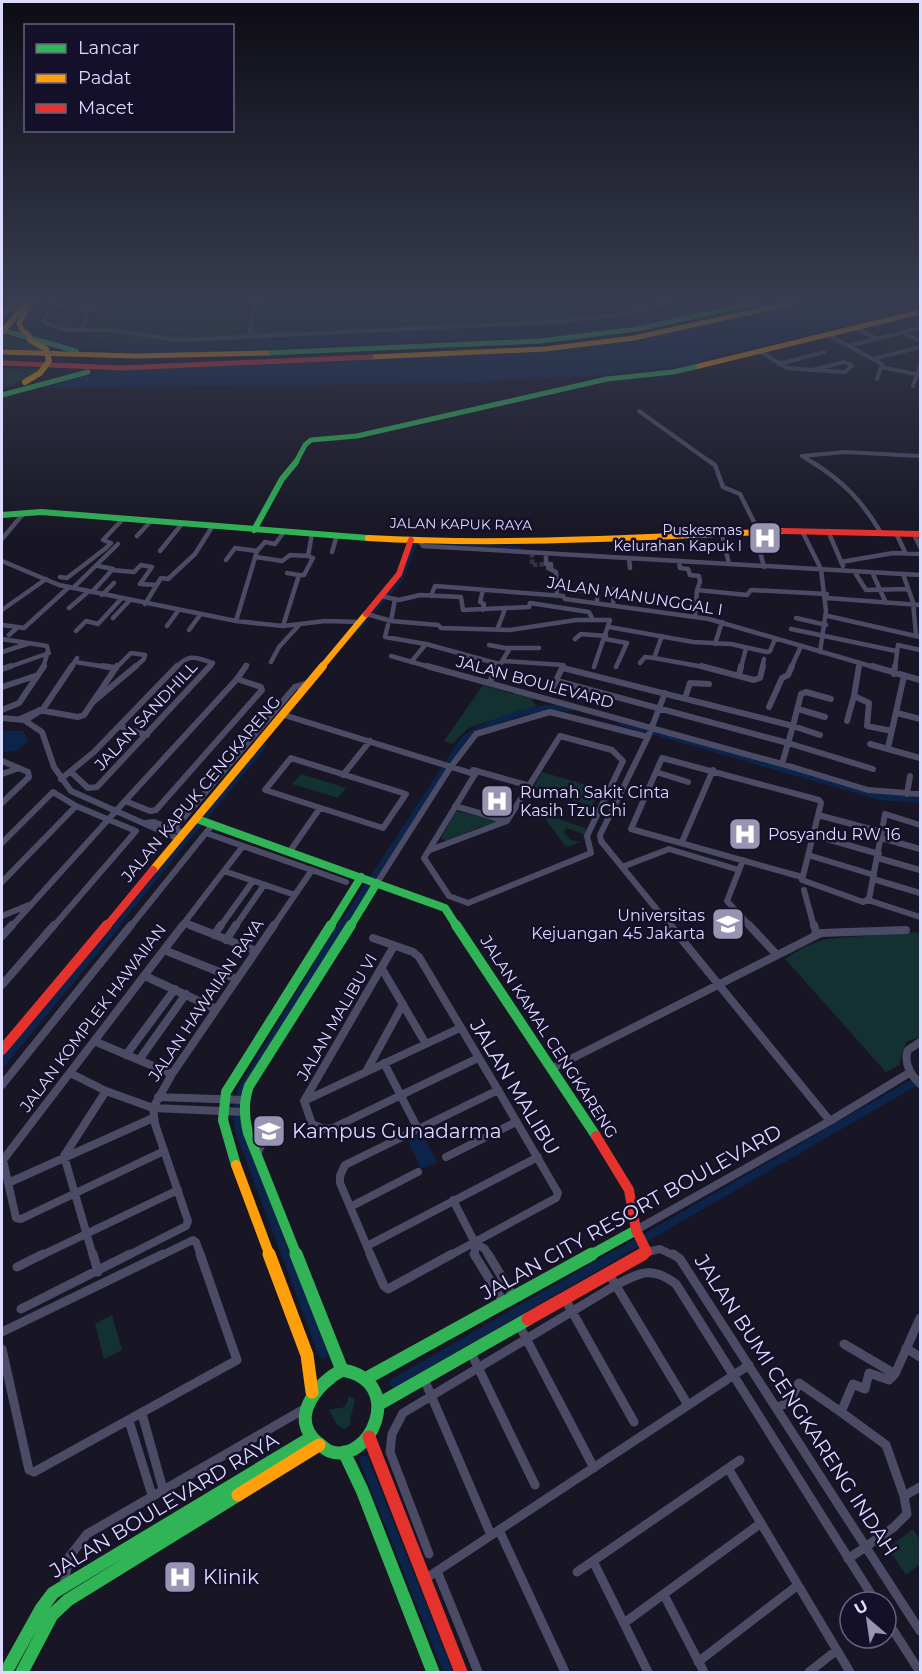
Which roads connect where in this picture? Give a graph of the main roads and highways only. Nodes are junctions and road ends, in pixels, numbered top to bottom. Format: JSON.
{"nodes":[{"id":1,"x":26,"y":381,"type":"edge"},
{"id":2,"x":40,"y":381,"type":"edge"},
{"id":3,"x":599,"y":381,"type":"edge"},
{"id":4,"x":2,"y":394,"type":"edge"},
{"id":5,"x":2,"y":515,"type":"edge"},
{"id":6,"x":258,"y":529,"type":"junction"},
{"id":7,"x":917,"y":534,"type":"edge"},
{"id":8,"x":418,"y":542,"type":"junction"},
{"id":9,"x":204,"y":823,"type":"junction"},
{"id":10,"x":369,"y":880,"type":"junction"},
{"id":11,"x":309,"y":961,"type":"junction"},
{"id":12,"x":322,"y":966,"type":"junction"},
{"id":13,"x":2,"y":1050,"type":"edge"},
{"id":14,"x":642,"y":1241,"type":"junction"},
{"id":15,"x":342,"y":1370,"type":"junction"},
{"id":16,"x":367,"y":1378,"type":"junction"},
{"id":17,"x":312,"y":1392,"type":"junction"},
{"id":18,"x":379,"y":1404,"type":"junction"},
{"id":19,"x":369,"y":1437,"type":"junction"},
{"id":20,"x":316,"y":1441,"type":"junction"},
{"id":21,"x":344,"y":1452,"type":"junction"},
{"id":22,"x":6,"y":1672,"type":"edge"},
{"id":23,"x":22,"y":1672,"type":"edge"},
{"id":24,"x":433,"y":1672,"type":"edge"},
{"id":25,"x":461,"y":1672,"type":"edge"}],
"edges":[{"from":1,"to":4,"type":"main road","bridge":true},
{"from":2,"to":4,"type":"main road"},
{"from":3,"to":6,"type":"main road"},
{"from":5,"to":6,"type":"main road","name":"JALAN KAPUK RAYA"},
{"from":6,"to":8,"type":"main road","name":"JALAN KAPUK RAYA"},
{"from":7,"to":8,"type":"main road","name":"JALAN KAPUK RAYA"},
{"from":8,"to":9,"type":"main road","name":"JALAN KAPUK CENGKARENG"},
{"from":9,"to":10,"type":"main road","name":"JALAN KAMAL CENGKARENG"},
{"from":9,"to":13,"type":"main road","name":"JALAN KAPUK CENGKARENG"},
{"from":10,"to":11,"type":"main road"},
{"from":10,"to":12,"type":"main road"},
{"from":10,"to":14,"type":"main road","name":"JALAN KAMAL CENGKARENG"},
{"from":11,"to":12,"type":"main road"},
{"from":11,"to":17,"type":"main road"},
{"from":12,"to":15,"type":"main road"},
{"from":14,"to":16,"type":"main road","name":"JALAN CITY RESORT BOULEVARD"},
{"from":14,"to":18,"type":"main road","name":"JALAN CITY RESORT BOULEVARD"},
{"from":15,"to":16,"type":"main road"},
{"from":15,"to":17,"type":"main road"},
{"from":16,"to":18,"type":"main road"},
{"from":17,"to":20,"type":"main road"},
{"from":18,"to":19,"type":"main road"},
{"from":19,"to":21,"type":"main road"},
{"from":19,"to":25,"type":"main road"},
{"from":20,"to":21,"type":"main road"},
{"from":20,"to":22,"type":"main road","name":"JALAN BOULEVARD RAYA"},
{"from":20,"to":23,"type":"main road","name":"JALAN BOULEVARD RAYA"},
{"from":21,"to":24,"type":"main road"}]}
